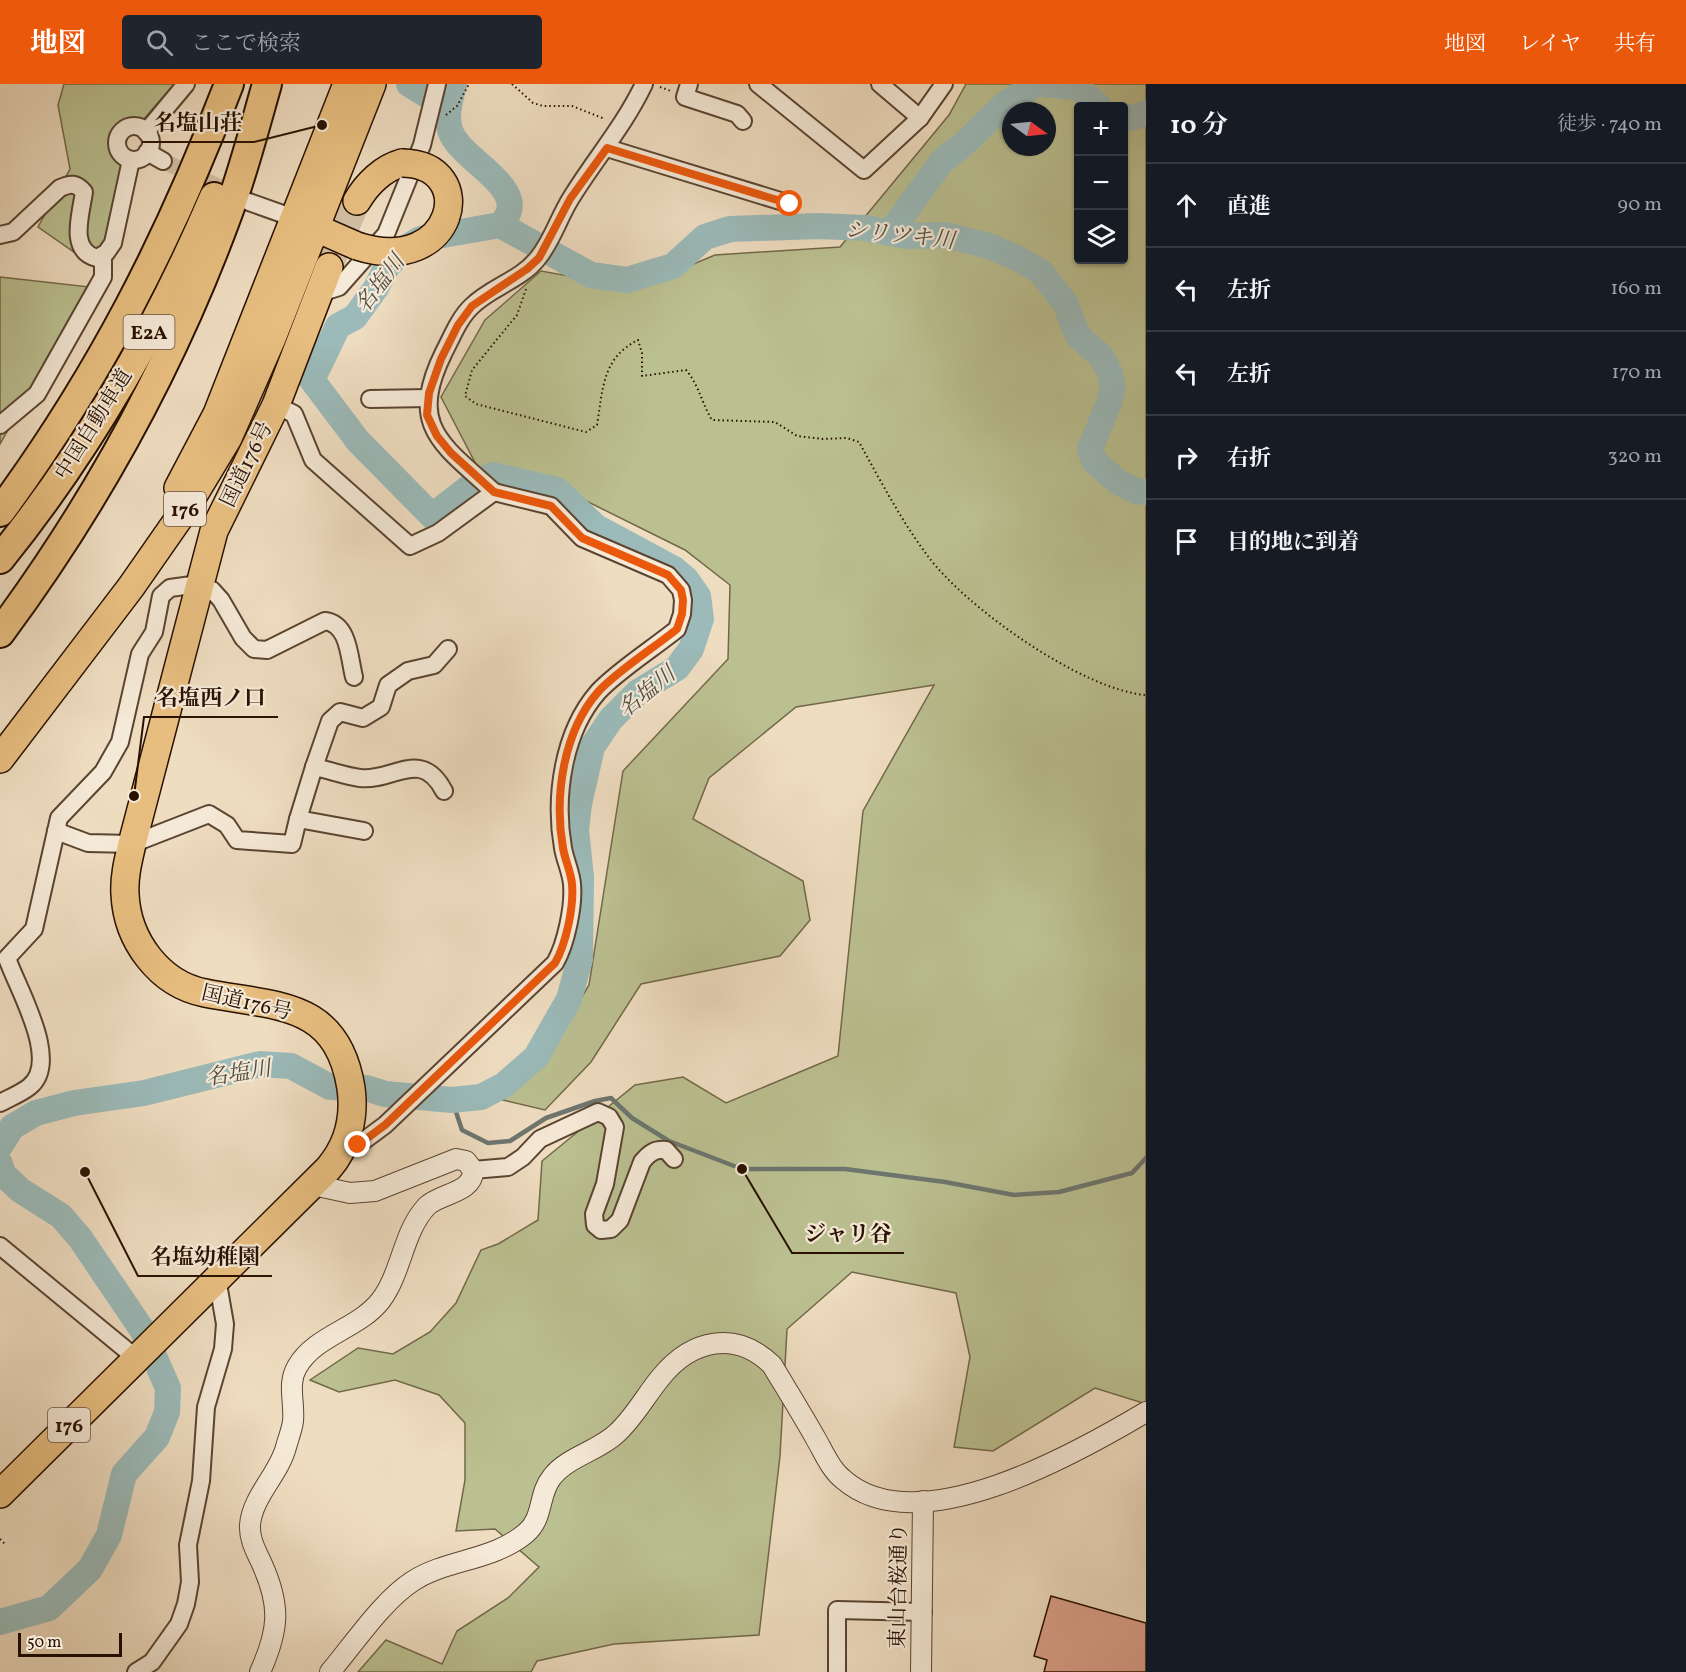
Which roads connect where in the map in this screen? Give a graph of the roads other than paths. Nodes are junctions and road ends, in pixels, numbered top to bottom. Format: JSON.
{"nodes":[{"id":1,"x":186,"y":84,"type":"edge"},
{"id":2,"x":229,"y":84,"type":"edge"},
{"id":3,"x":259,"y":84,"type":"edge"},
{"id":4,"x":267,"y":84,"type":"edge"},
{"id":5,"x":347,"y":84,"type":"edge"},
{"id":6,"x":372,"y":84,"type":"edge"},
{"id":7,"x":437,"y":84,"type":"edge"},
{"id":8,"x":644,"y":84,"type":"edge"},
{"id":9,"x":690,"y":84,"type":"edge"},
{"id":10,"x":758,"y":84,"type":"edge"},
{"id":11,"x":880,"y":84,"type":"edge"},
{"id":12,"x":944,"y":84,"type":"edge"},
{"id":13,"x":920,"y":118,"type":"junction"},
{"id":14,"x":743,"y":121,"type":"dead end"},
{"id":15,"x":146,"y":132,"type":"junction"},
{"id":16,"x":607,"y":148,"type":"junction"},
{"id":17,"x":147,"y":152,"type":"junction"},
{"id":18,"x":131,"y":160,"type":"junction"},
{"id":19,"x":164,"y":161,"type":"tunnel mouth"},
{"id":20,"x":357,"y":201,"type":"tunnel mouth"},
{"id":21,"x":249,"y":202,"type":"dead end"},
{"id":22,"x":790,"y":204,"type":"dead end"},
{"id":23,"x":304,"y":223,"type":"junction"},
{"id":24,"x":0,"y":235,"type":"edge"},
{"id":25,"x":102,"y":255,"type":"junction"},
{"id":26,"x":328,"y":267,"type":"tunnel mouth"},
{"id":27,"x":320,"y":293,"type":"junction"},
{"id":28,"x":131,"y":305,"type":"junction"},
{"id":29,"x":429,"y":398,"type":"junction"},
{"id":30,"x":370,"y":399,"type":"dead end"},
{"id":31,"x":276,"y":405,"type":"junction"},
{"id":32,"x":0,"y":425,"type":"edge"},
{"id":33,"x":0,"y":479,"type":"edge"},
{"id":34,"x":494,"y":492,"type":"junction"},
{"id":35,"x":0,"y":512,"type":"edge"},
{"id":36,"x":0,"y":559,"type":"edge"},
{"id":37,"x":199,"y":584,"type":"junction"},
{"id":38,"x":0,"y":633,"type":"edge"},
{"id":39,"x":448,"y":649,"type":"dead end"},
{"id":40,"x":354,"y":677,"type":"dead end"},
{"id":41,"x":0,"y":731,"type":"edge"},
{"id":42,"x":0,"y":759,"type":"edge"},
{"id":43,"x":314,"y":767,"type":"junction"},
{"id":44,"x":444,"y":791,"type":"dead end"},
{"id":45,"x":298,"y":819,"type":"junction"},
{"id":46,"x":56,"y":831,"type":"junction"},
{"id":47,"x":364,"y":831,"type":"dead end"},
{"id":48,"x":132,"y":844,"type":"junction"},
{"id":49,"x":0,"y":1103,"type":"edge"},
{"id":50,"x":343,"y":1147,"type":"junction"},
{"id":51,"x":674,"y":1159,"type":"dead end"},
{"id":52,"x":473,"y":1170,"type":"junction"},
{"id":53,"x":313,"y":1185,"type":"junction"},
{"id":54,"x":0,"y":1246,"type":"edge"},
{"id":55,"x":217,"y":1278,"type":"junction"},
{"id":56,"x":142,"y":1352,"type":"junction"},
{"id":57,"x":1146,"y":1412,"type":"edge"},
{"id":58,"x":0,"y":1494,"type":"edge"},
{"id":59,"x":923,"y":1501,"type":"junction"},
{"id":60,"x":923,"y":1612,"type":"junction"},
{"id":61,"x":136,"y":1672,"type":"edge"},
{"id":62,"x":260,"y":1672,"type":"edge"},
{"id":63,"x":330,"y":1672,"type":"edge"},
{"id":64,"x":837,"y":1672,"type":"edge"},
{"id":65,"x":921,"y":1672,"type":"edge"}],
"edges":[{"from":1,"to":15,"type":"street"},
{"from":2,"to":28,"type":"highway","name":"中国自動車道","number":"E2A"},
{"from":3,"to":36,"type":"highway","name":"中国自動車道","number":"E2A"},
{"from":4,"to":38,"type":"highway"},
{"from":5,"to":23,"type":"highway","name":"国道176号","number":"176"},
{"from":6,"to":23,"type":"highway","name":"国道176号","number":"176"},
{"from":7,"to":27,"type":"street"},
{"from":8,"to":16,"type":"street"},
{"from":9,"to":14,"type":"street"},
{"from":10,"to":13,"type":"street"},
{"from":11,"to":13,"type":"street"},
{"from":12,"to":13,"type":"street"},
{"from":15,"to":17,"type":"street"},
{"from":15,"to":18,"type":"street"},
{"from":16,"to":22,"type":"street"},
{"from":16,"to":29,"type":"street"},
{"from":17,"to":18,"type":"street"},
{"from":17,"to":19,"type":"street"},
{"from":18,"to":25,"type":"street"},
{"from":20,"to":23,"type":"highway","bridge":true},
{"from":21,"to":23,"type":"street"},
{"from":23,"to":41,"type":"highway","name":"国道176号","number":"176"},
{"from":23,"to":42,"type":"highway","name":"国道176号","number":"176"},
{"from":24,"to":25,"type":"street"},
{"from":25,"to":32,"type":"street"},
{"from":26,"to":27,"type":"highway","name":"国道176号","number":"176"},
{"from":27,"to":31,"type":"highway","name":"国道176号","number":"176"},
{"from":28,"to":33,"type":"highway"},
{"from":28,"to":35,"type":"highway","name":"中国自動車道","number":"E2A"},
{"from":29,"to":30,"type":"street"},
{"from":29,"to":34,"type":"street"},
{"from":31,"to":34,"type":"street"},
{"from":31,"to":37,"type":"highway","name":"国道176号","number":"176"},
{"from":34,"to":50,"type":"street"},
{"from":37,"to":40,"type":"street"},
{"from":37,"to":46,"type":"street"},
{"from":37,"to":48,"type":"highway","name":"国道176号","number":"176"},
{"from":39,"to":43,"type":"street"},
{"from":43,"to":44,"type":"street"},
{"from":43,"to":45,"type":"street"},
{"from":45,"to":47,"type":"street"},
{"from":45,"to":48,"type":"street"},
{"from":46,"to":48,"type":"street"},
{"from":46,"to":49,"type":"street"},
{"from":48,"to":50,"type":"highway","name":"国道176号","number":"176"},
{"from":50,"to":53,"type":"highway","name":"国道176号","number":"176"},
{"from":51,"to":52,"type":"street"},
{"from":52,"to":53,"type":"street"},
{"from":52,"to":62,"type":"street"},
{"from":53,"to":55,"type":"highway","name":"国道176号","number":"176"},
{"from":54,"to":56,"type":"street"},
{"from":55,"to":56,"type":"highway","name":"国道176号","number":"176"},
{"from":55,"to":61,"type":"street"},
{"from":56,"to":58,"type":"highway","name":"国道176号","number":"176"},
{"from":57,"to":59,"type":"street"},
{"from":59,"to":60,"type":"street","name":"東山台桜通り"},
{"from":59,"to":63,"type":"street"},
{"from":60,"to":64,"type":"street"},
{"from":60,"to":65,"type":"street","name":"東山台桜通り"}]}
